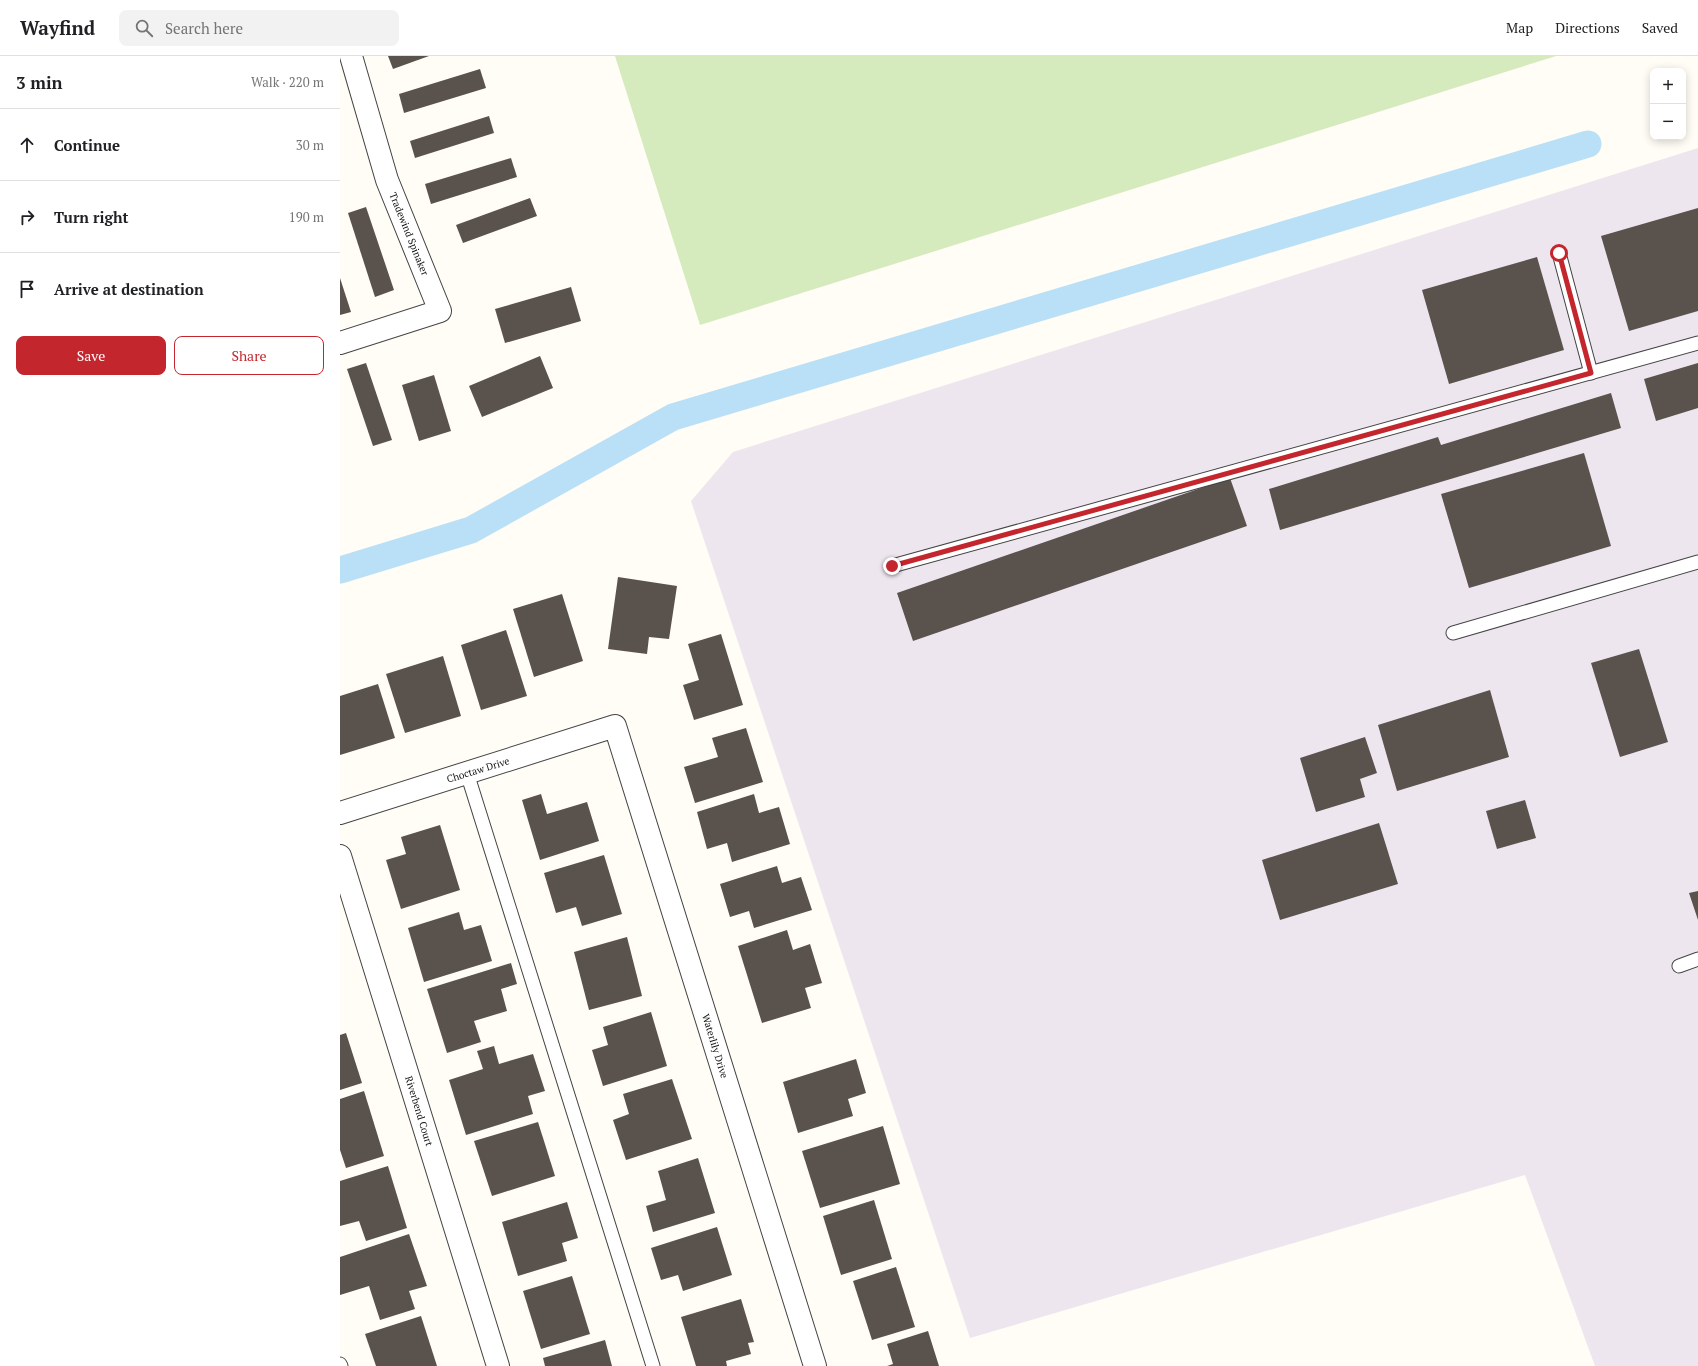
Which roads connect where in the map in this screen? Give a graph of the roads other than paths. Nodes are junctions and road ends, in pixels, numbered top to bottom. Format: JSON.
{"nodes":[{"id":1,"x":351,"y":56,"type":"edge"},
{"id":2,"x":1559,"y":253,"type":"dead end"},
{"id":3,"x":340,"y":343,"type":"edge"},
{"id":4,"x":1698,"y":343,"type":"edge"},
{"id":5,"x":1591,"y":373,"type":"junction"},
{"id":6,"x":1698,"y":562,"type":"edge"},
{"id":7,"x":892,"y":566,"type":"dead end"},
{"id":8,"x":1453,"y":633,"type":"dead end"},
{"id":9,"x":615,"y":726,"type":"joint"},
{"id":10,"x":467,"y":773,"type":"junction"},
{"id":11,"x":340,"y":813,"type":"edge"},
{"id":12,"x":340,"y":856,"type":"edge"},
{"id":13,"x":1698,"y":959,"type":"edge"},
{"id":14,"x":1679,"y":966,"type":"dead end"},
{"id":15,"x":498,"y":1366,"type":"edge"},
{"id":16,"x":653,"y":1366,"type":"edge"},
{"id":17,"x":815,"y":1366,"type":"edge"}],
"edges":[{"from":1,"to":3,"type":"street","name":"Tradewind Spinaker"},
{"from":2,"to":5,"type":"lane"},
{"from":4,"to":5,"type":"lane"},
{"from":5,"to":7,"type":"lane"},
{"from":6,"to":8,"type":"lane"},
{"from":9,"to":10,"type":"street","name":"Choctaw Drive"},
{"from":9,"to":17,"type":"street","name":"Waterlily Drive"},
{"from":10,"to":11,"type":"street","name":"Choctaw Drive"},
{"from":10,"to":16,"type":"lane"},
{"from":12,"to":15,"type":"street","name":"Riverbend Court"},
{"from":13,"to":14,"type":"lane"}]}
